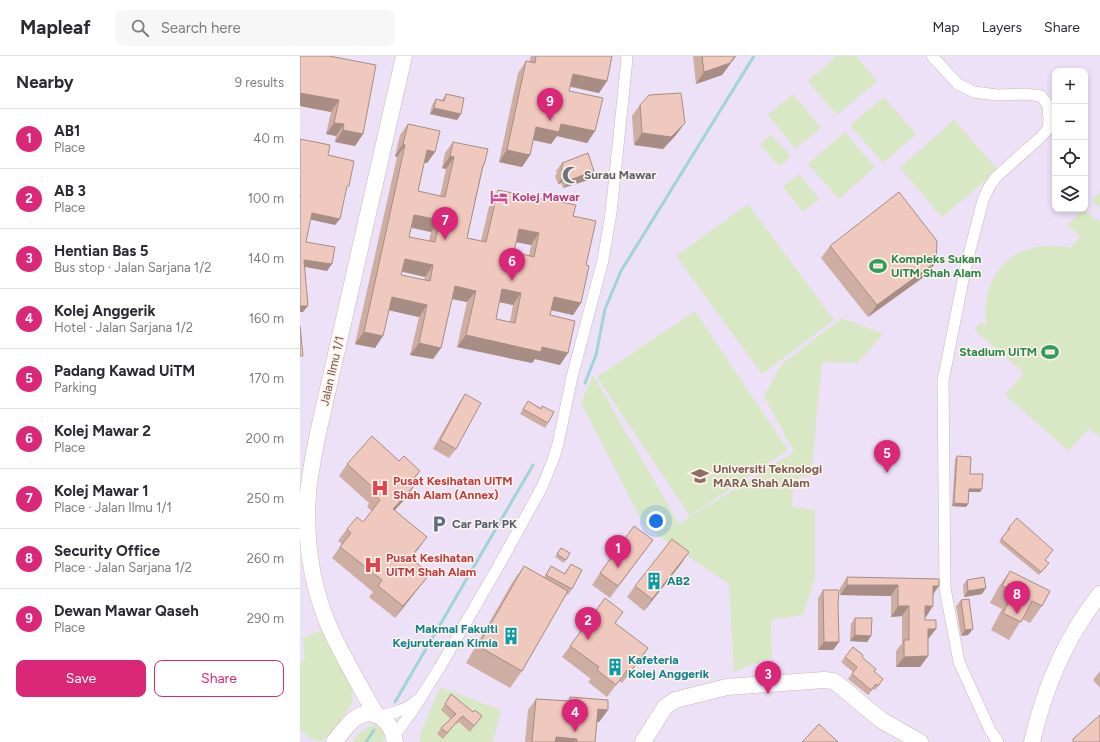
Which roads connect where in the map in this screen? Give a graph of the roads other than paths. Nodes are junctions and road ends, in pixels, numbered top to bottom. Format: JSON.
{"nodes":[{"id":1,"x":404,"y":56,"type":"edge"},
{"id":2,"x":626,"y":56,"type":"edge"},
{"id":3,"x":932,"y":56,"type":"edge"},
{"id":4,"x":1100,"y":594,"type":"edge"},
{"id":5,"x":358,"y":681,"type":"junction"},
{"id":6,"x":419,"y":698,"type":"junction"},
{"id":7,"x":378,"y":716,"type":"junction"},
{"id":8,"x":352,"y":721,"type":"junction"},
{"id":9,"x":990,"y":730,"type":"junction"},
{"id":10,"x":395,"y":739,"type":"edge"},
{"id":11,"x":334,"y":742,"type":"edge"},
{"id":12,"x":643,"y":742,"type":"edge"},
{"id":13,"x":920,"y":742,"type":"edge"},
{"id":14,"x":986,"y":742,"type":"edge"},
{"id":15,"x":998,"y":742,"type":"edge"},
{"id":16,"x":1032,"y":742,"type":"edge"}],
"edges":[{"from":1,"to":5,"type":"street","name":"Jalan Ilmu 1/1"},
{"from":2,"to":6,"type":"street"},
{"from":3,"to":9,"type":"street"},
{"from":4,"to":16,"type":"street"},
{"from":5,"to":7,"type":"street","name":"Jalan Ilmu 1/1"},
{"from":5,"to":8,"type":"street","name":"Jalan Ilmu 1/1"},
{"from":6,"to":7,"type":"street"},
{"from":6,"to":10,"type":"street"},
{"from":7,"to":8,"type":"street"},
{"from":7,"to":10,"type":"street","name":"Jalan Ilmu 1/1"},
{"from":8,"to":11,"type":"street"},
{"from":9,"to":14,"type":"street"},
{"from":9,"to":15,"type":"street"},
{"from":12,"to":13,"type":"street"}]}
